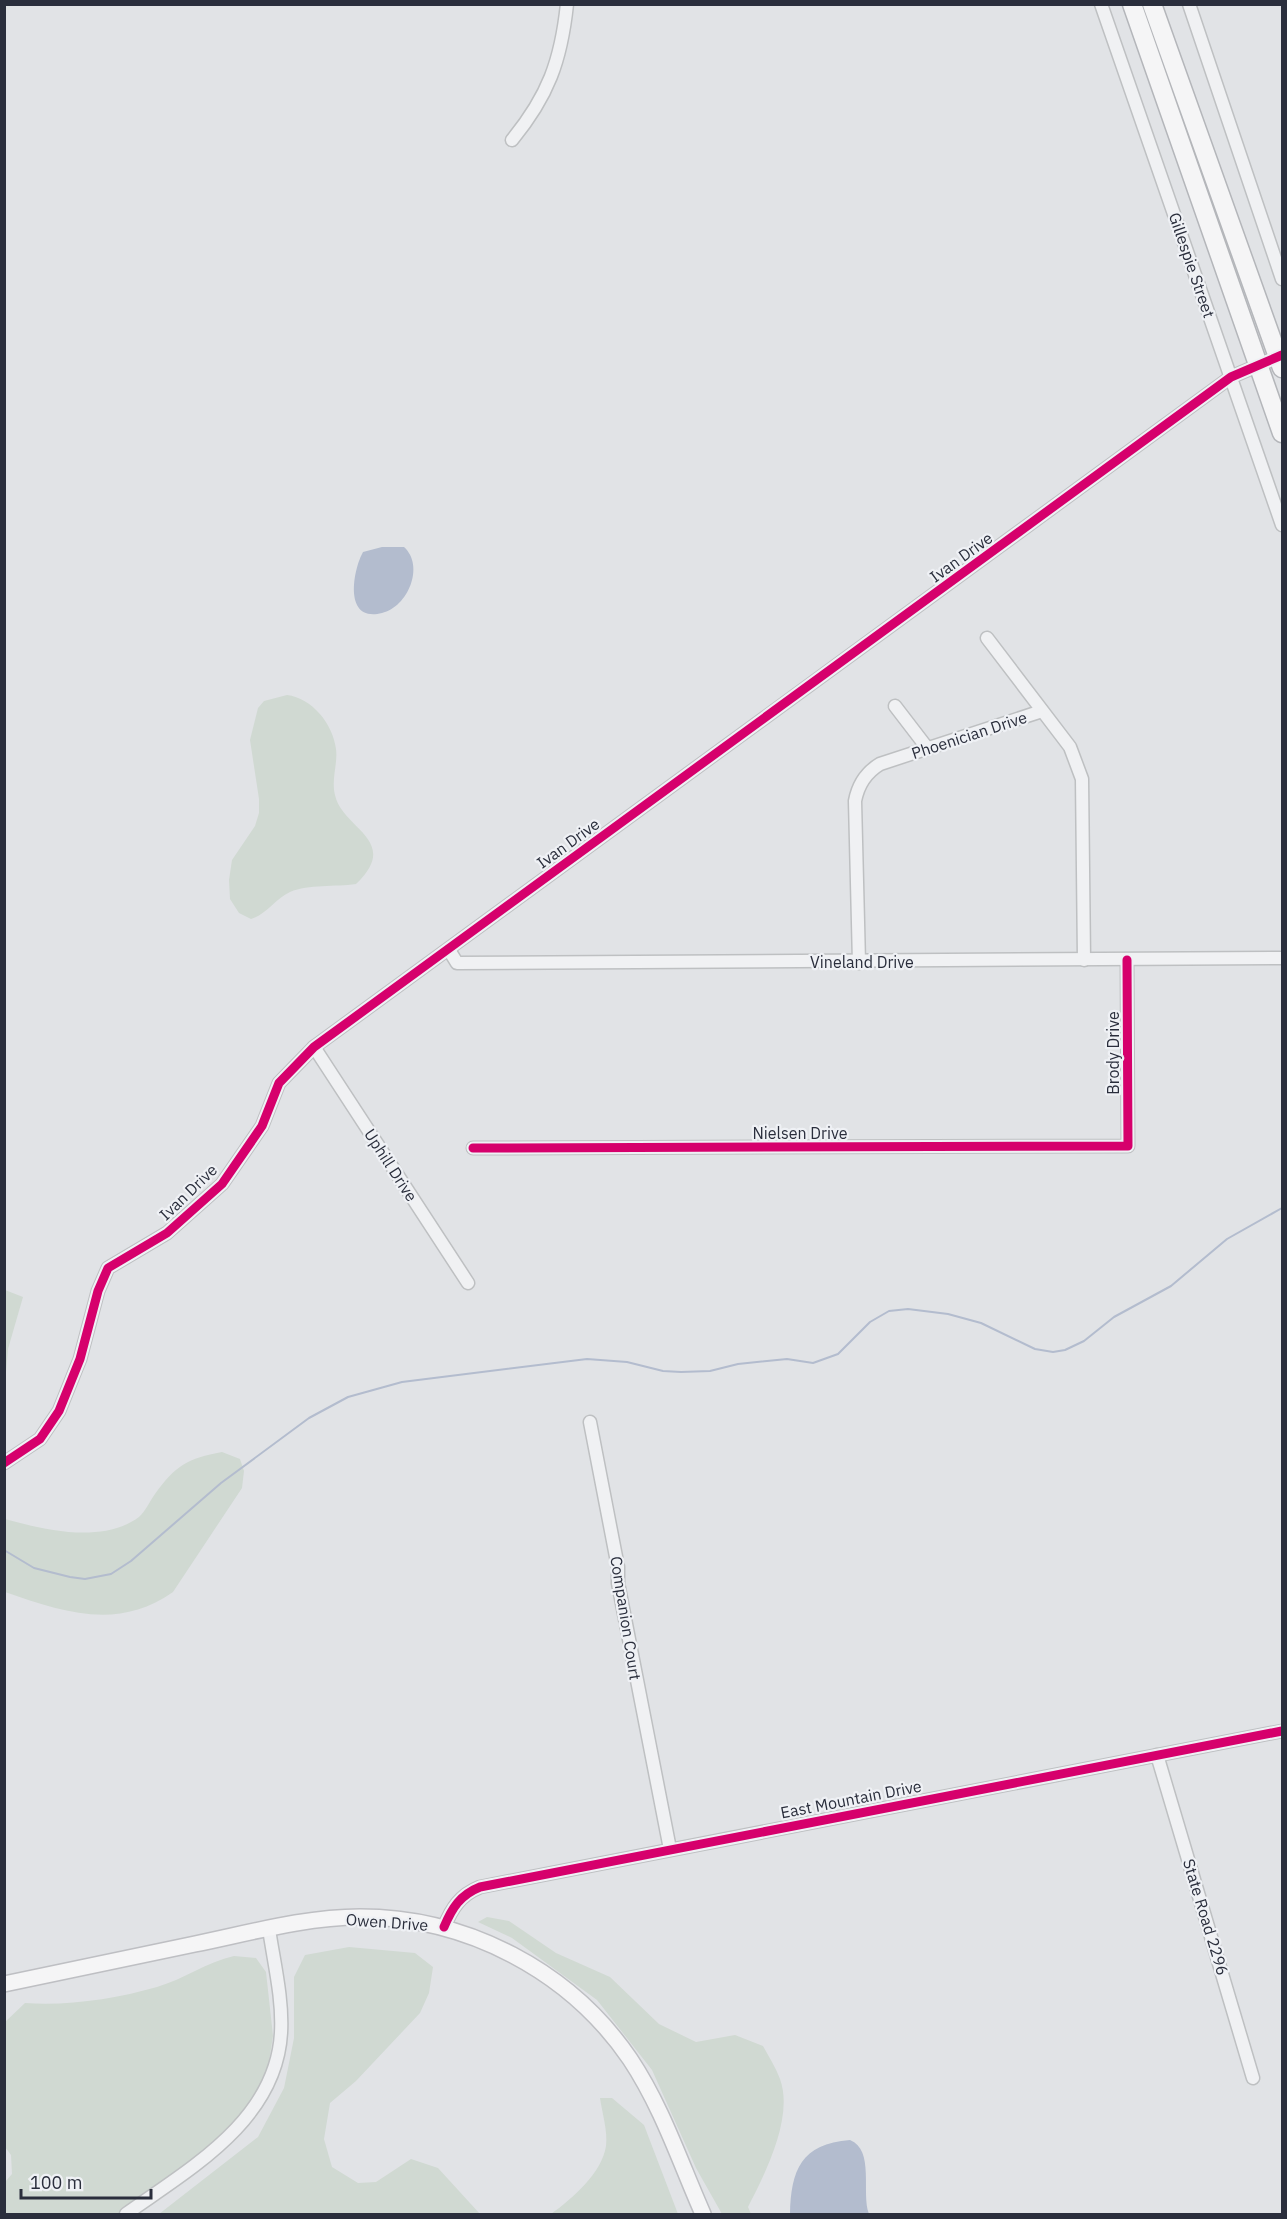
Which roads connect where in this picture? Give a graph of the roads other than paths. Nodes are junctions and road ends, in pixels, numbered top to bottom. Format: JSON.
{"nodes":[{"id":1,"x":567,"y":4,"type":"edge"},
{"id":2,"x":1101,"y":4,"type":"edge"},
{"id":3,"x":1132,"y":4,"type":"edge"},
{"id":4,"x":1152,"y":4,"type":"edge"},
{"id":5,"x":1189,"y":4,"type":"edge"},
{"id":6,"x":512,"y":140,"type":"dead end"},
{"id":7,"x":1282,"y":279,"type":"edge"},
{"id":8,"x":1281,"y":356,"type":"edge"},
{"id":9,"x":1259,"y":364,"type":"junction"},
{"id":10,"x":1232,"y":377,"type":"junction"},
{"id":11,"x":1282,"y":433,"type":"edge"},
{"id":12,"x":1282,"y":525,"type":"edge"},
{"id":13,"x":987,"y":638,"type":"dead end"},
{"id":14,"x":895,"y":706,"type":"dead end"},
{"id":15,"x":1042,"y":711,"type":"junction"},
{"id":16,"x":928,"y":749,"type":"junction"},
{"id":17,"x":449,"y":950,"type":"junction"},
{"id":18,"x":1282,"y":958,"type":"edge"},
{"id":19,"x":1084,"y":960,"type":"junction"},
{"id":20,"x":1127,"y":960,"type":"junction"},
{"id":21,"x":859,"y":963,"type":"junction"},
{"id":22,"x":314,"y":1047,"type":"junction"},
{"id":23,"x":1128,"y":1146,"type":"joint"},
{"id":24,"x":473,"y":1148,"type":"dead end"},
{"id":25,"x":468,"y":1283,"type":"dead end"},
{"id":26,"x":590,"y":1422,"type":"dead end"},
{"id":27,"x":4,"y":1463,"type":"edge"},
{"id":28,"x":1282,"y":1731,"type":"edge"},
{"id":29,"x":1157,"y":1755,"type":"junction"},
{"id":30,"x":670,"y":1850,"type":"junction"},
{"id":31,"x":444,"y":1927,"type":"junction"},
{"id":32,"x":269,"y":1929,"type":"junction"},
{"id":33,"x":4,"y":1983,"type":"edge"},
{"id":34,"x":1253,"y":2078,"type":"dead end"},
{"id":35,"x":126,"y":2214,"type":"edge"},
{"id":36,"x":703,"y":2214,"type":"edge"}],
"edges":[{"from":1,"to":6,"type":"street"},
{"from":2,"to":10,"type":"street","name":"Gillespie Street"},
{"from":3,"to":9,"type":"highway"},
{"from":4,"to":8,"type":"highway"},
{"from":5,"to":7,"type":"street"},
{"from":8,"to":9,"type":"street","name":"Ivan Drive"},
{"from":9,"to":10,"type":"street","name":"Ivan Drive"},
{"from":9,"to":11,"type":"highway"},
{"from":10,"to":12,"type":"street","name":"Gillespie Street"},
{"from":10,"to":17,"type":"street","name":"Ivan Drive"},
{"from":13,"to":15,"type":"street"},
{"from":14,"to":16,"type":"street"},
{"from":15,"to":16,"type":"street","name":"Phoenician Drive"},
{"from":15,"to":19,"type":"street","name":"Phoenician Drive"},
{"from":16,"to":21,"type":"street","name":"Phoenician Drive"},
{"from":17,"to":21,"type":"street","name":"Vineland Drive"},
{"from":17,"to":22,"type":"street","name":"Ivan Drive"},
{"from":18,"to":20,"type":"street","name":"Vineland Drive"},
{"from":19,"to":20,"type":"street","name":"Vineland Drive"},
{"from":19,"to":21,"type":"street","name":"Vineland Drive"},
{"from":20,"to":23,"type":"street","name":"Brody Drive"},
{"from":22,"to":25,"type":"street","name":"Uphill Drive"},
{"from":22,"to":27,"type":"street","name":"Ivan Drive"},
{"from":23,"to":24,"type":"street","name":"Nielsen Drive"},
{"from":26,"to":30,"type":"street","name":"Companion Court"},
{"from":28,"to":29,"type":"street","name":"East Mountain Drive"},
{"from":29,"to":30,"type":"street","name":"East Mountain Drive"},
{"from":29,"to":34,"type":"street","name":"State Road 2296"},
{"from":30,"to":31,"type":"street","name":"East Mountain Drive"},
{"from":31,"to":32,"type":"main road","name":"Owen Drive"},
{"from":31,"to":36,"type":"main road","name":"Owen Drive"},
{"from":32,"to":33,"type":"main road","name":"Owen Drive"},
{"from":32,"to":35,"type":"street"}]}
